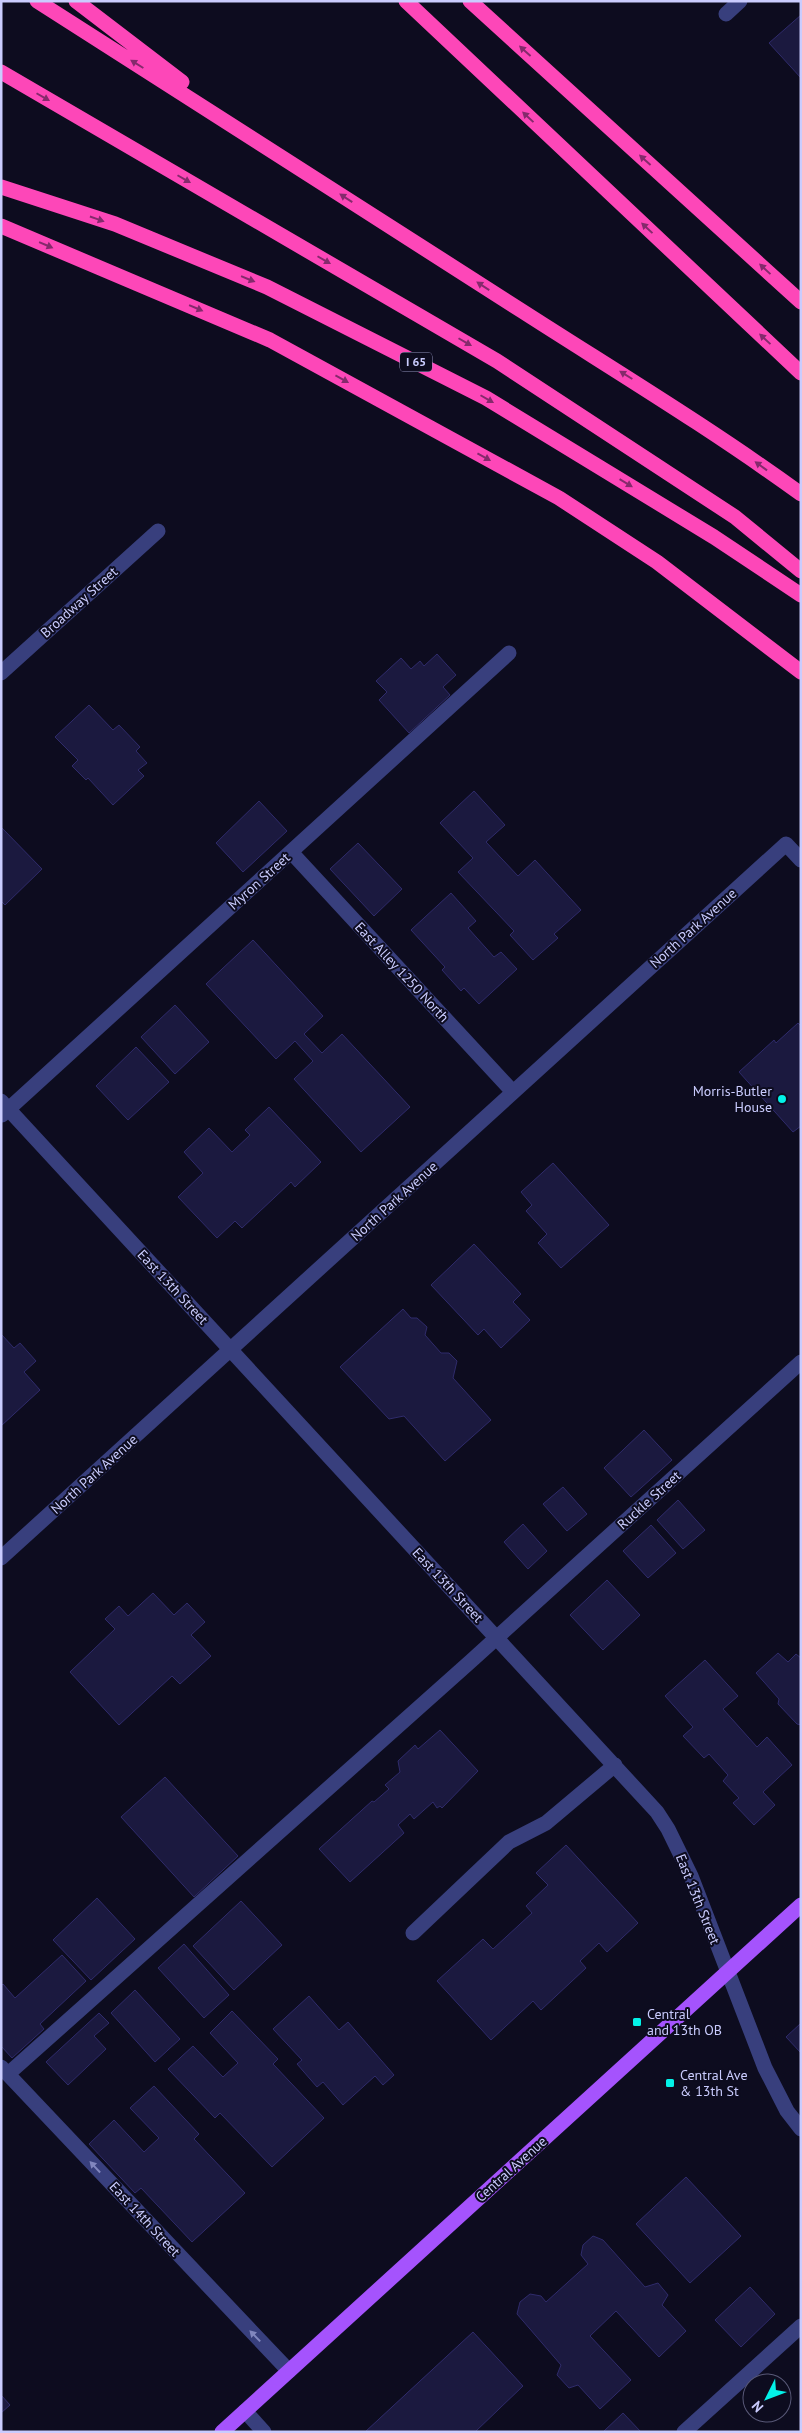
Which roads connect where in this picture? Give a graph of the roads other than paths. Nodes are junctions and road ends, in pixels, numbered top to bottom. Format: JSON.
{"nodes":[{"id":1,"x":38,"y":1,"type":"edge"},
{"id":2,"x":76,"y":1,"type":"edge"},
{"id":3,"x":406,"y":1,"type":"edge"},
{"id":4,"x":470,"y":1,"type":"edge"},
{"id":5,"x":740,"y":1,"type":"edge"},
{"id":6,"x":726,"y":14,"type":"dead end"},
{"id":7,"x":1,"y":72,"type":"edge"},
{"id":8,"x":296,"y":165,"type":"junction"},
{"id":9,"x":1,"y":187,"type":"edge"},
{"id":10,"x":1,"y":226,"type":"edge"},
{"id":11,"x":801,"y":302,"type":"edge"},
{"id":12,"x":801,"y":373,"type":"edge"},
{"id":13,"x":801,"y":494,"type":"edge"},
{"id":14,"x":158,"y":531,"type":"dead end"},
{"id":15,"x":801,"y":571,"type":"edge"},
{"id":16,"x":801,"y":595,"type":"edge"},
{"id":17,"x":510,"y":653,"type":"dead end"},
{"id":18,"x":801,"y":672,"type":"edge"},
{"id":19,"x":1,"y":673,"type":"edge"},
{"id":20,"x":291,"y":852,"type":"junction"},
{"id":21,"x":801,"y":860,"type":"edge"},
{"id":22,"x":513,"y":1092,"type":"junction"},
{"id":23,"x":4,"y":1109,"type":"edge"},
{"id":24,"x":231,"y":1349,"type":"junction"},
{"id":25,"x":801,"y":1362,"type":"edge"},
{"id":26,"x":1,"y":1558,"type":"edge"},
{"id":27,"x":497,"y":1638,"type":"junction"},
{"id":28,"x":615,"y":1765,"type":"junction"},
{"id":29,"x":801,"y":1905,"type":"edge"},
{"id":30,"x":413,"y":1933,"type":"dead end"},
{"id":31,"x":728,"y":1972,"type":"junction"},
{"id":32,"x":5,"y":2071,"type":"edge"},
{"id":33,"x":801,"y":2129,"type":"edge"},
{"id":34,"x":801,"y":2326,"type":"edge"},
{"id":35,"x":289,"y":2371,"type":"junction"},
{"id":36,"x":245,"y":2411,"type":"junction"},
{"id":37,"x":222,"y":2432,"type":"edge"},
{"id":38,"x":264,"y":2432,"type":"edge"},
{"id":39,"x":684,"y":2432,"type":"edge"}],
"edges":[{"from":8,"to":1,"type":"highway","one_way":true},
{"from":2,"to":8,"type":"highway"},
{"from":12,"to":3,"type":"highway","one_way":true},
{"from":11,"to":4,"type":"highway","one_way":true},
{"from":5,"to":6,"type":"street"},
{"from":7,"to":15,"type":"highway","one_way":true},
{"from":13,"to":8,"type":"highway","one_way":true},
{"from":9,"to":16,"type":"highway","number":"I 65","one_way":true},
{"from":10,"to":18,"type":"highway","one_way":true},
{"from":14,"to":19,"type":"street","name":"Broadway Street"},
{"from":17,"to":20,"type":"street","name":"Myron Street"},
{"from":20,"to":22,"type":"street","name":"East Alley 1250 North"},
{"from":20,"to":23,"type":"street","name":"Myron Street"},
{"from":21,"to":22,"type":"street","name":"North Park Avenue"},
{"from":22,"to":24,"type":"street","name":"North Park Avenue"},
{"from":23,"to":24,"type":"street","name":"East 13th Street"},
{"from":24,"to":26,"type":"street","name":"North Park Avenue"},
{"from":24,"to":27,"type":"street","name":"East 13th Street"},
{"from":25,"to":27,"type":"street","name":"Ruckle Street"},
{"from":27,"to":28,"type":"street","name":"East 13th Street"},
{"from":27,"to":32,"type":"street","name":"Ruckle Street"},
{"from":28,"to":30,"type":"street"},
{"from":28,"to":31,"type":"street","name":"East 13th Street"},
{"from":29,"to":31,"type":"main road","name":"Central Avenue"},
{"from":31,"to":33,"type":"street","name":"East 13th Street"},
{"from":31,"to":35,"type":"main road","name":"Central Avenue"},
{"from":35,"to":32,"type":"street","name":"East 14th Street","one_way":true},
{"from":34,"to":39,"type":"street"},
{"from":35,"to":36,"type":"main road","name":"Central Avenue"},
{"from":36,"to":37,"type":"main road","name":"Central Avenue"},
{"from":36,"to":38,"type":"street"}]}
